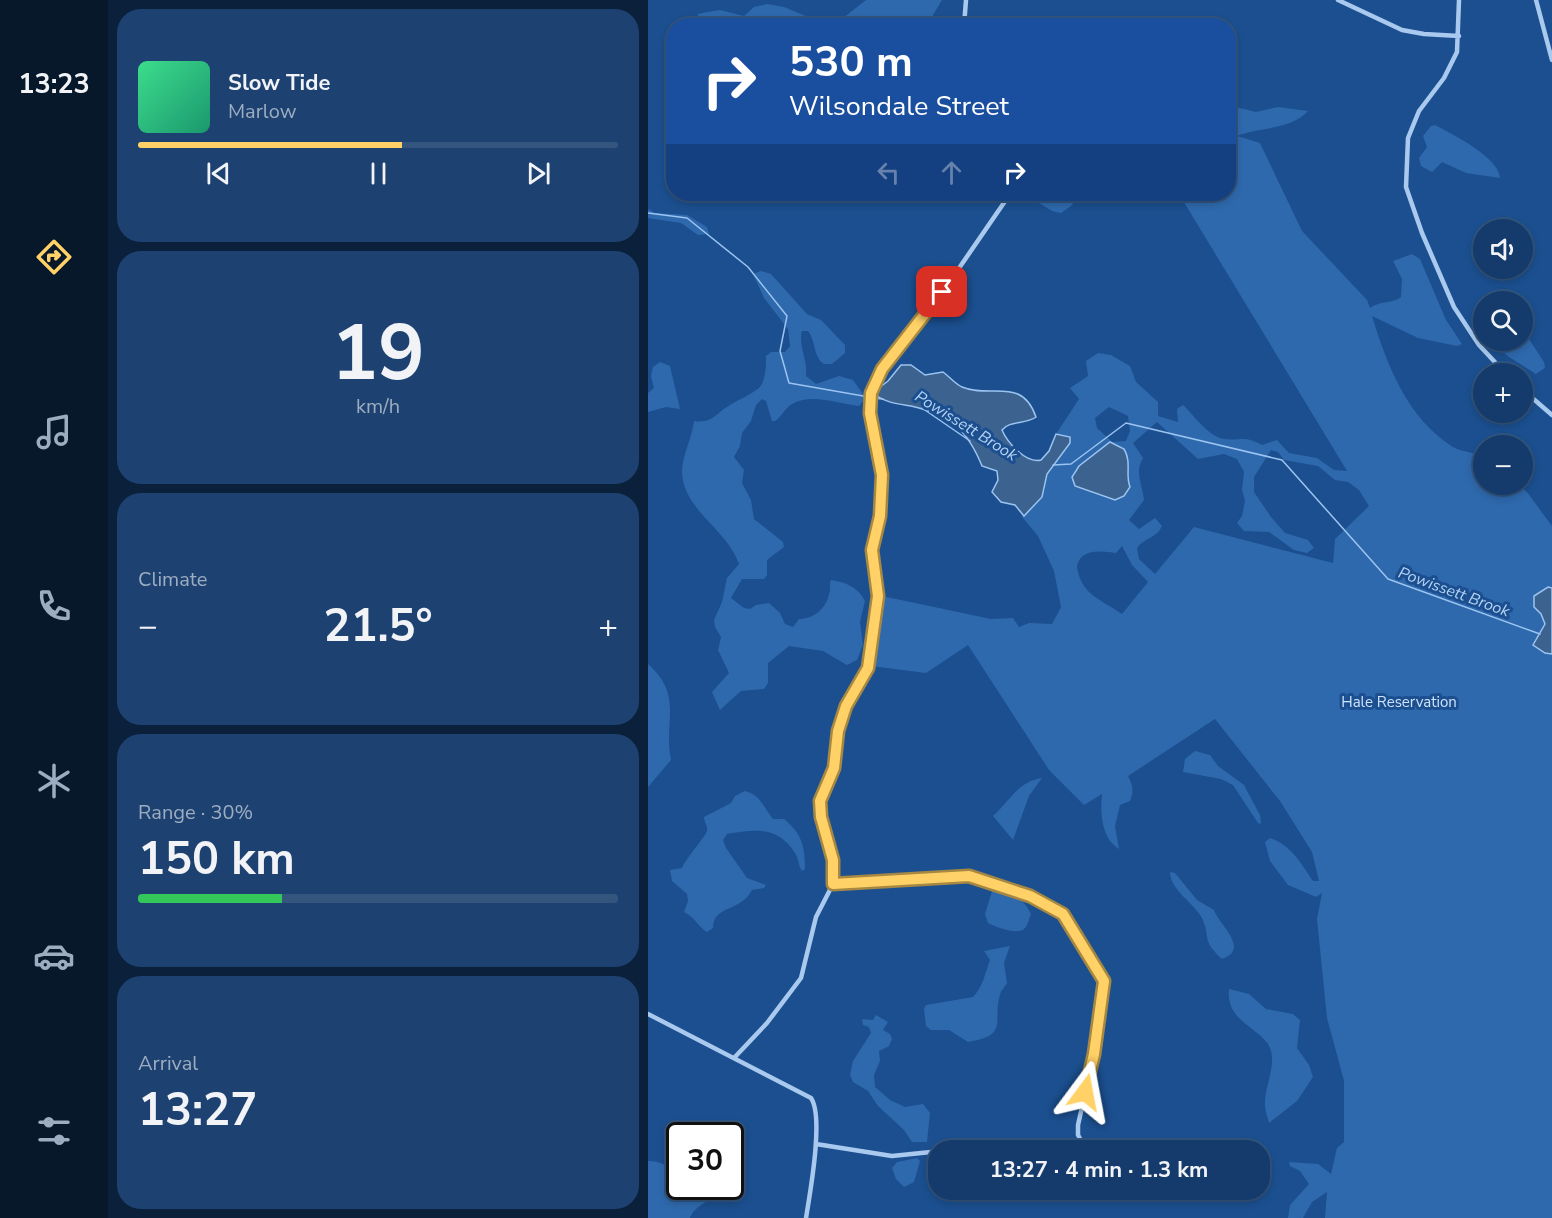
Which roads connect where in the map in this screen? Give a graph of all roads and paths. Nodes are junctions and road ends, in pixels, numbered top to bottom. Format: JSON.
{"nodes":[{"id":1,"x":966,"y":0,"type":"edge"},
{"id":2,"x":1338,"y":0,"type":"edge"},
{"id":3,"x":1459,"y":0,"type":"edge"},
{"id":4,"x":1536,"y":0,"type":"edge"},
{"id":5,"x":965,"y":18,"type":"edge"},
{"id":6,"x":1552,"y":32,"type":"edge"},
{"id":7,"x":1545,"y":35,"type":"junction"},
{"id":8,"x":1459,"y":36,"type":"junction"},
{"id":9,"x":1552,"y":60,"type":"edge"},
{"id":10,"x":1005,"y":201,"type":"edge"},
{"id":11,"x":1496,"y":363,"type":"edge"},
{"id":12,"x":1533,"y":399,"type":"edge"},
{"id":13,"x":1552,"y":415,"type":"edge"},
{"id":14,"x":833,"y":884,"type":"junction"},
{"id":15,"x":648,"y":1014,"type":"edge"},
{"id":16,"x":734,"y":1058,"type":"junction"},
{"id":17,"x":1081,"y":1140,"type":"edge"},
{"id":18,"x":816,"y":1144,"type":"junction"},
{"id":19,"x":928,"y":1152,"type":"edge"},
{"id":20,"x":806,"y":1218,"type":"edge"}],
"edges":[{"from":1,"to":5,"type":"street"},
{"from":2,"to":8,"type":"street"},
{"from":3,"to":8,"type":"street"},
{"from":4,"to":7,"type":"street"},
{"from":6,"to":7,"type":"street"},
{"from":7,"to":9,"type":"street"},
{"from":8,"to":11,"type":"street"},
{"from":10,"to":14,"type":"street"},
{"from":12,"to":13,"type":"street"},
{"from":14,"to":16,"type":"street"},
{"from":14,"to":17,"type":"street"},
{"from":15,"to":16,"type":"street"},
{"from":16,"to":18,"type":"street"},
{"from":18,"to":19,"type":"street"},
{"from":18,"to":20,"type":"street"}]}
